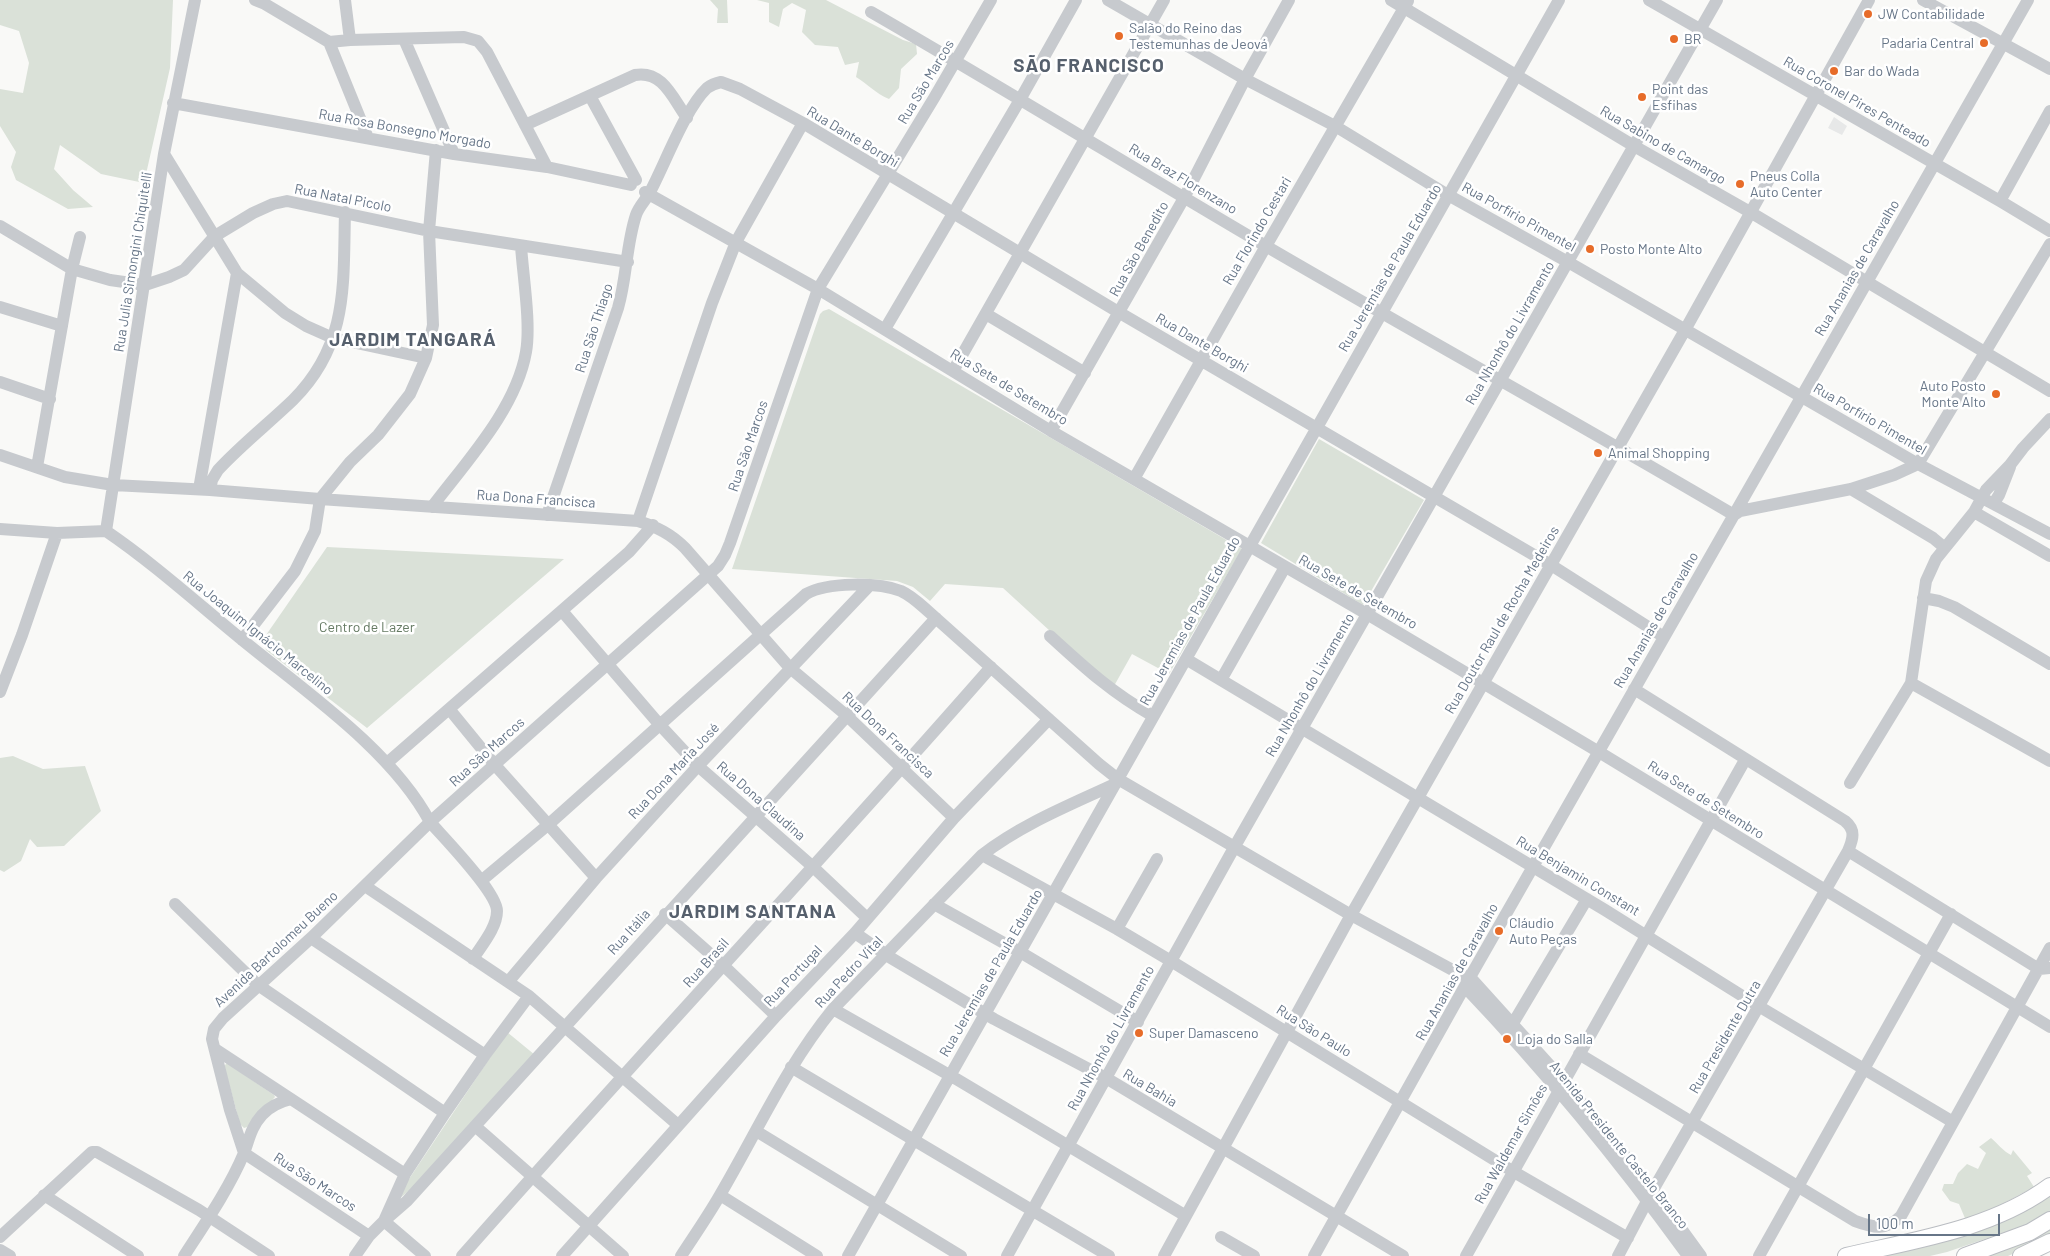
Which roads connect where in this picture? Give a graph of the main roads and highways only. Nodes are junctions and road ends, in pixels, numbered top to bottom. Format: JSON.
{"nodes":[{"id":1,"x":2050,"y":1186,"type":"edge"},
{"id":2,"x":2050,"y":1220,"type":"edge"},
{"id":3,"x":2050,"y":1242,"type":"edge"},
{"id":4,"x":1846,"y":1256,"type":"edge"},
{"id":5,"x":1965,"y":1256,"type":"edge"},
{"id":6,"x":2021,"y":1256,"type":"edge"}],
"edges":[{"from":1,"to":4,"type":"main road"},
{"from":2,"to":5,"type":"main road"},
{"from":3,"to":6,"type":"main road"}]}
